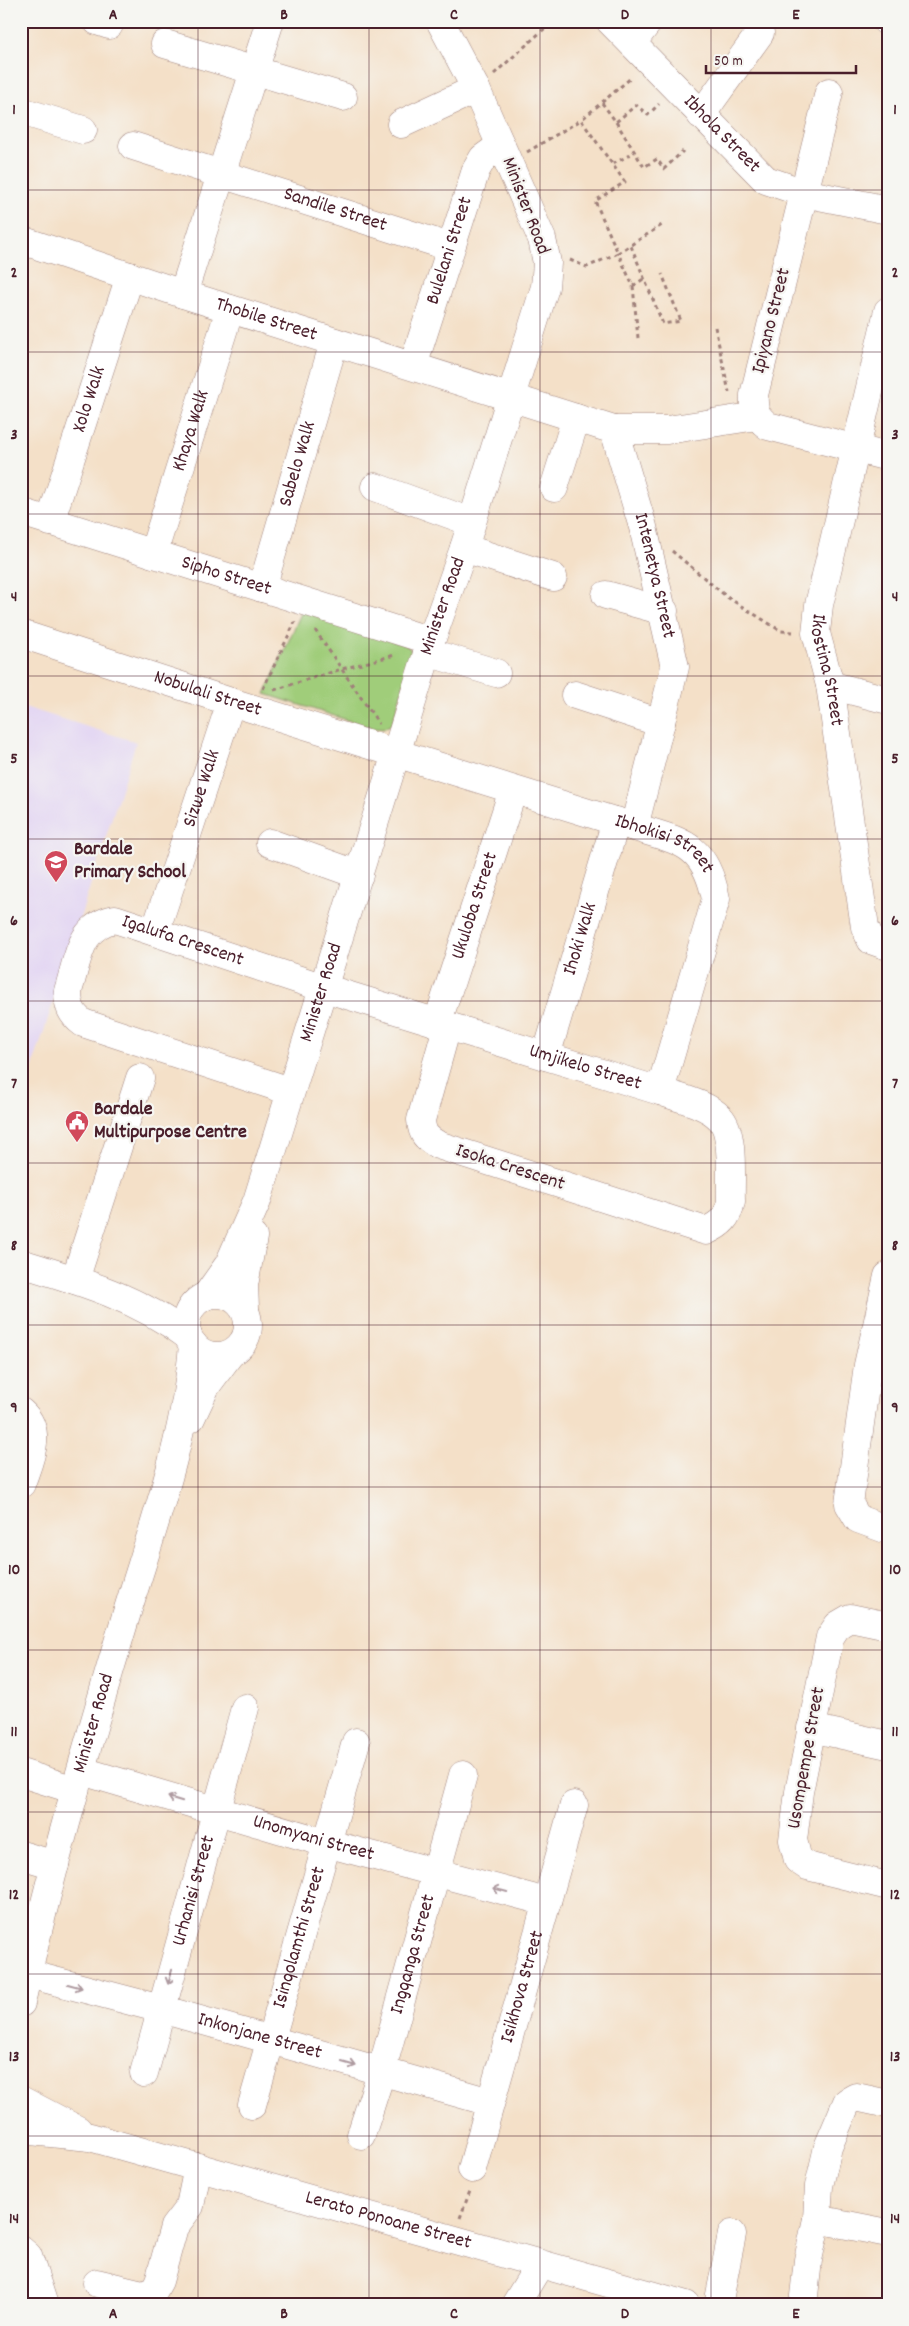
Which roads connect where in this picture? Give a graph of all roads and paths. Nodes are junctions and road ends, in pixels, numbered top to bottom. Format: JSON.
{"nodes":[{"id":1,"x":270,"y":21,"type":"edge"},
{"id":2,"x":440,"y":21,"type":"edge"},
{"id":3,"x":554,"y":21,"type":"edge"},
{"id":4,"x":610,"y":21,"type":"edge"},
{"id":5,"x":649,"y":21,"type":"edge"},
{"id":6,"x":760,"y":34,"type":"dead end"},
{"id":7,"x":165,"y":44,"type":"dead end"},
{"id":8,"x":641,"y":53,"type":"junction"},
{"id":9,"x":254,"y":71,"type":"junction"},
{"id":10,"x":675,"y":87,"type":"junction"},
{"id":11,"x":476,"y":89,"type":"junction"},
{"id":12,"x":829,"y":92,"type":"dead end"},
{"id":13,"x":343,"y":97,"type":"dead end"},
{"id":14,"x":602,"y":103,"type":"junction"},
{"id":15,"x":21,"y":111,"type":"edge"},
{"id":16,"x":701,"y":115,"type":"junction"},
{"id":17,"x":581,"y":120,"type":"junction"},
{"id":18,"x":616,"y":122,"type":"junction"},
{"id":19,"x":401,"y":124,"type":"dead end"},
{"id":20,"x":83,"y":130,"type":"dead end"},
{"id":21,"x":133,"y":146,"type":"dead end"},
{"id":22,"x":683,"y":151,"type":"dead end"},
{"id":23,"x":635,"y":152,"type":"junction"},
{"id":24,"x":505,"y":154,"type":"junction"},
{"id":25,"x":612,"y":164,"type":"junction"},
{"id":26,"x":221,"y":174,"type":"junction"},
{"id":27,"x":804,"y":192,"type":"junction"},
{"id":28,"x":888,"y":210,"type":"edge"},
{"id":29,"x":662,"y":225,"type":"dead end"},
{"id":30,"x":21,"y":240,"type":"edge"},
{"id":31,"x":450,"y":246,"type":"junction"},
{"id":32,"x":631,"y":246,"type":"junction"},
{"id":33,"x":545,"y":251,"type":"junction"},
{"id":34,"x":618,"y":253,"type":"junction"},
{"id":35,"x":662,"y":274,"type":"dead end"},
{"id":36,"x":130,"y":276,"type":"junction"},
{"id":37,"x":646,"y":278,"type":"junction"},
{"id":38,"x":633,"y":286,"type":"junction"},
{"id":39,"x":183,"y":294,"type":"junction"},
{"id":40,"x":230,"y":309,"type":"junction"},
{"id":41,"x":888,"y":311,"type":"edge"},
{"id":42,"x":715,"y":327,"type":"dead end"},
{"id":43,"x":638,"y":338,"type":"dead end"},
{"id":44,"x":334,"y":342,"type":"junction"},
{"id":45,"x":413,"y":366,"type":"junction"},
{"id":46,"x":511,"y":399,"type":"junction"},
{"id":47,"x":747,"y":417,"type":"junction"},
{"id":48,"x":576,"y":418,"type":"junction"},
{"id":49,"x":614,"y":430,"type":"junction"},
{"id":50,"x":855,"y":450,"type":"junction"},
{"id":51,"x":888,"y":457,"type":"edge"},
{"id":52,"x":375,"y":487,"type":"dead end"},
{"id":53,"x":554,"y":488,"type":"dead end"},
{"id":54,"x":21,"y":512,"type":"edge"},
{"id":55,"x":50,"y":522,"type":"junction"},
{"id":56,"x":471,"y":522,"type":"junction"},
{"id":57,"x":643,"y":527,"type":"junction"},
{"id":58,"x":464,"y":548,"type":"junction"},
{"id":59,"x":153,"y":554,"type":"junction"},
{"id":60,"x":553,"y":577,"type":"dead end"},
{"id":61,"x":262,"y":588,"type":"junction"},
{"id":62,"x":606,"y":595,"type":"dead end"},
{"id":63,"x":296,"y":604,"type":"junction"},
{"id":64,"x":664,"y":611,"type":"junction"},
{"id":65,"x":21,"y":634,"type":"edge"},
{"id":66,"x":816,"y":634,"type":"junction"},
{"id":67,"x":429,"y":646,"type":"junction"},
{"id":68,"x":342,"y":668,"type":"junction"},
{"id":69,"x":496,"y":673,"type":"dead end"},
{"id":70,"x":830,"y":685,"type":"junction"},
{"id":71,"x":575,"y":696,"type":"dead end"},
{"id":72,"x":888,"y":700,"type":"edge"},
{"id":73,"x":231,"y":702,"type":"junction"},
{"id":74,"x":661,"y":724,"type":"junction"},
{"id":75,"x":396,"y":752,"type":"junction"},
{"id":76,"x":513,"y":790,"type":"junction"},
{"id":77,"x":625,"y":824,"type":"junction"},
{"id":78,"x":270,"y":843,"type":"dead end"},
{"id":79,"x":359,"y":875,"type":"junction"},
{"id":80,"x":155,"y":932,"type":"junction"},
{"id":81,"x":880,"y":943,"type":"edge"},
{"id":82,"x":324,"y":988,"type":"junction"},
{"id":83,"x":442,"y":1025,"type":"junction"},
{"id":84,"x":546,"y":1056,"type":"junction"},
{"id":85,"x":140,"y":1078,"type":"dead end"},
{"id":86,"x":290,"y":1091,"type":"junction"},
{"id":87,"x":660,"y":1091,"type":"junction"},
{"id":88,"x":257,"y":1201,"type":"junction"},
{"id":89,"x":706,"y":1231,"type":"joint"},
{"id":90,"x":21,"y":1263,"type":"edge"},
{"id":91,"x":888,"y":1276,"type":"edge"},
{"id":92,"x":87,"y":1283,"type":"junction"},
{"id":93,"x":203,"y":1297,"type":"junction"},
{"id":94,"x":244,"y":1308,"type":"junction"},
{"id":95,"x":190,"y":1340,"type":"junction"},
{"id":96,"x":230,"y":1354,"type":"junction"},
{"id":97,"x":21,"y":1412,"type":"edge"},
{"id":98,"x":177,"y":1448,"type":"junction"},
{"id":99,"x":21,"y":1484,"type":"edge"},
{"id":100,"x":888,"y":1530,"type":"edge"},
{"id":101,"x":888,"y":1626,"type":"edge"},
{"id":102,"x":245,"y":1708,"type":"dead end"},
{"id":103,"x":811,"y":1728,"type":"junction"},
{"id":104,"x":356,"y":1742,"type":"dead end"},
{"id":105,"x":888,"y":1745,"type":"edge"},
{"id":106,"x":21,"y":1773,"type":"edge"},
{"id":107,"x":463,"y":1775,"type":"dead end"},
{"id":108,"x":78,"y":1780,"type":"junction"},
{"id":109,"x":574,"y":1805,"type":"dead end"},
{"id":110,"x":216,"y":1812,"type":"junction"},
{"id":111,"x":326,"y":1843,"type":"junction"},
{"id":112,"x":21,"y":1855,"type":"edge"},
{"id":113,"x":55,"y":1865,"type":"junction"},
{"id":114,"x":436,"y":1873,"type":"junction"},
{"id":115,"x":888,"y":1886,"type":"edge"},
{"id":116,"x":547,"y":1902,"type":"junction"},
{"id":117,"x":29,"y":1934,"type":"edge"},
{"id":118,"x":28,"y":1974,"type":"junction"},
{"id":119,"x":21,"y":2003,"type":"edge"},
{"id":120,"x":161,"y":2009,"type":"junction"},
{"id":121,"x":271,"y":2041,"type":"junction"},
{"id":122,"x":144,"y":2073,"type":"dead end"},
{"id":123,"x":381,"y":2073,"type":"junction"},
{"id":124,"x":21,"y":2100,"type":"edge"},
{"id":125,"x":490,"y":2102,"type":"junction"},
{"id":126,"x":888,"y":2104,"type":"edge"},
{"id":127,"x":252,"y":2105,"type":"dead end"},
{"id":128,"x":21,"y":2130,"type":"edge"},
{"id":129,"x":360,"y":2134,"type":"dead end"},
{"id":130,"x":90,"y":2137,"type":"junction"},
{"id":131,"x":198,"y":2167,"type":"junction"},
{"id":132,"x":472,"y":2169,"type":"joint"},
{"id":133,"x":817,"y":2219,"type":"junction"},
{"id":134,"x":457,"y":2226,"type":"dead end"},
{"id":135,"x":888,"y":2233,"type":"edge"},
{"id":136,"x":732,"y":2234,"type":"dead end"},
{"id":137,"x":21,"y":2250,"type":"edge"},
{"id":138,"x":540,"y":2264,"type":"junction"},
{"id":139,"x":97,"y":2282,"type":"dead end"},
{"id":140,"x":44,"y":2305,"type":"edge"},
{"id":141,"x":515,"y":2305,"type":"edge"},
{"id":142,"x":686,"y":2305,"type":"edge"},
{"id":143,"x":718,"y":2305,"type":"edge"},
{"id":144,"x":803,"y":2305,"type":"edge"}],
"edges":[{"from":1,"to":9,"type":"street"},
{"from":2,"to":11,"type":"street","name":"Minister Road"},
{"from":3,"to":11,"type":"path"},
{"from":4,"to":8,"type":"street","name":"Ibhola Street"},
{"from":5,"to":8,"type":"street"},
{"from":6,"to":16,"type":"street"},
{"from":7,"to":9,"type":"street"},
{"from":8,"to":10,"type":"street","name":"Ibhola Street"},
{"from":8,"to":14,"type":"path"},
{"from":9,"to":13,"type":"street"},
{"from":9,"to":26,"type":"street"},
{"from":10,"to":16,"type":"street","name":"Ibhola Street"},
{"from":10,"to":18,"type":"path"},
{"from":11,"to":19,"type":"street"},
{"from":11,"to":24,"type":"street","name":"Minister Road"},
{"from":12,"to":27,"type":"street","name":"Ipiyano Street"},
{"from":14,"to":17,"type":"path"},
{"from":14,"to":18,"type":"path"},
{"from":15,"to":20,"type":"street"},
{"from":16,"to":27,"type":"street","name":"Ibhola Street"},
{"from":17,"to":24,"type":"path"},
{"from":17,"to":25,"type":"path"},
{"from":18,"to":23,"type":"path"},
{"from":21,"to":26,"type":"street","name":"Sandile Street"},
{"from":22,"to":23,"type":"path"},
{"from":23,"to":25,"type":"path"},
{"from":24,"to":31,"type":"street","name":"Bulelani Street"},
{"from":24,"to":33,"type":"street","name":"Minister Road"},
{"from":25,"to":34,"type":"path"},
{"from":26,"to":31,"type":"street","name":"Sandile Street"},
{"from":26,"to":39,"type":"street"},
{"from":27,"to":28,"type":"street","name":"Ibhola Street"},
{"from":27,"to":47,"type":"street","name":"Ipiyano Street"},
{"from":29,"to":32,"type":"path"},
{"from":30,"to":36,"type":"street","name":"Thobile Street"},
{"from":31,"to":45,"type":"street","name":"Bulelani Street"},
{"from":32,"to":34,"type":"path"},
{"from":32,"to":37,"type":"path"},
{"from":33,"to":34,"type":"path"},
{"from":33,"to":46,"type":"street","name":"Minister Road"},
{"from":34,"to":38,"type":"path"},
{"from":35,"to":37,"type":"path"},
{"from":36,"to":39,"type":"street","name":"Thobile Street"},
{"from":36,"to":55,"type":"street","name":"Xolo Walk"},
{"from":37,"to":38,"type":"path"},
{"from":38,"to":43,"type":"path"},
{"from":39,"to":40,"type":"street","name":"Thobile Street"},
{"from":40,"to":44,"type":"street","name":"Thobile Street"},
{"from":40,"to":59,"type":"street","name":"Khaya Walk"},
{"from":41,"to":50,"type":"street","name":"Ikostina Street"},
{"from":42,"to":47,"type":"path"},
{"from":44,"to":45,"type":"street","name":"Thobile Street"},
{"from":44,"to":61,"type":"street","name":"Sabelo Walk"},
{"from":45,"to":46,"type":"street","name":"Thobile Street"},
{"from":46,"to":48,"type":"street"},
{"from":46,"to":56,"type":"street","name":"Minister Road"},
{"from":47,"to":49,"type":"street"},
{"from":47,"to":50,"type":"street"},
{"from":48,"to":49,"type":"street"},
{"from":48,"to":53,"type":"street"},
{"from":49,"to":57,"type":"street","name":"Intenetya Street"},
{"from":50,"to":51,"type":"street"},
{"from":50,"to":66,"type":"street","name":"Ikostina Street"},
{"from":52,"to":56,"type":"street"},
{"from":54,"to":55,"type":"street","name":"Sipho Street"},
{"from":55,"to":59,"type":"street","name":"Sipho Street"},
{"from":56,"to":58,"type":"street","name":"Minister Road"},
{"from":57,"to":64,"type":"street","name":"Intenetya Street"},
{"from":57,"to":66,"type":"path"},
{"from":58,"to":60,"type":"street"},
{"from":58,"to":67,"type":"street","name":"Minister Road"},
{"from":59,"to":61,"type":"street","name":"Sipho Street"},
{"from":61,"to":63,"type":"street","name":"Sipho Street"},
{"from":62,"to":64,"type":"street"},
{"from":63,"to":67,"type":"street","name":"Sipho Street"},
{"from":63,"to":68,"type":"path"},
{"from":63,"to":68,"type":"path"},
{"from":64,"to":74,"type":"street","name":"Intenetya Street"},
{"from":65,"to":73,"type":"street","name":"Nobulali Street"},
{"from":66,"to":70,"type":"street","name":"Ikostina Street"},
{"from":67,"to":68,"type":"path"},
{"from":67,"to":69,"type":"street","name":"Sipho Street"},
{"from":67,"to":75,"type":"street","name":"Minister Road"},
{"from":68,"to":75,"type":"path"},
{"from":70,"to":72,"type":"street"},
{"from":70,"to":81,"type":"street","name":"Ikostina Street"},
{"from":71,"to":74,"type":"street"},
{"from":73,"to":75,"type":"street","name":"Nobulali Street"},
{"from":73,"to":80,"type":"street","name":"Sizwe Walk"},
{"from":74,"to":77,"type":"street","name":"Intenetya Street"},
{"from":75,"to":76,"type":"street","name":"Ibhokisi Street"},
{"from":75,"to":79,"type":"street","name":"Minister Road"},
{"from":76,"to":77,"type":"street","name":"Ibhokisi Street"},
{"from":76,"to":83,"type":"street","name":"Ukuloba Street"},
{"from":77,"to":84,"type":"street","name":"Ihoki Walk"},
{"from":77,"to":87,"type":"street","name":"Ibhokisi Street"},
{"from":78,"to":79,"type":"street"},
{"from":79,"to":82,"type":"street","name":"Minister Road"},
{"from":80,"to":82,"type":"street","name":"Igalufa Crescent"},
{"from":80,"to":86,"type":"street","name":"Igalufa Crescent"},
{"from":82,"to":83,"type":"street","name":"Umjikelo Street"},
{"from":82,"to":86,"type":"street","name":"Minister Road"},
{"from":83,"to":84,"type":"street","name":"Umjikelo Street"},
{"from":83,"to":89,"type":"street","name":"Isoka Crescent"},
{"from":84,"to":87,"type":"street","name":"Umjikelo Street"},
{"from":85,"to":92,"type":"street"},
{"from":86,"to":88,"type":"street","name":"Minister Road"},
{"from":87,"to":89,"type":"street","name":"Umjikelo Street"},
{"from":88,"to":93,"type":"street","name":"Minister Road"},
{"from":88,"to":94,"type":"street","name":"Minister Road"},
{"from":90,"to":92,"type":"street"},
{"from":91,"to":100,"type":"street"},
{"from":92,"to":93,"type":"street"},
{"from":92,"to":95,"type":"street"},
{"from":93,"to":94,"type":"street"},
{"from":93,"to":95,"type":"street"},
{"from":94,"to":96,"type":"street"},
{"from":95,"to":96,"type":"street"},
{"from":95,"to":98,"type":"street","name":"Minister Road"},
{"from":96,"to":98,"type":"street","name":"Minister Road"},
{"from":97,"to":99,"type":"street"},
{"from":98,"to":108,"type":"street","name":"Minister Road"},
{"from":101,"to":103,"type":"street","name":"Usompempe Street"},
{"from":102,"to":110,"type":"street","name":"Urhanisi Street"},
{"from":103,"to":105,"type":"street"},
{"from":103,"to":115,"type":"street","name":"Usompempe Street"},
{"from":104,"to":111,"type":"street","name":"Isinqolamthi Street"},
{"from":106,"to":108,"type":"street","name":"Unomyani Street"},
{"from":107,"to":114,"type":"street","name":"Ingqanga Street"},
{"from":110,"to":108,"type":"street","name":"Unomyani Street","one_way":true},
{"from":108,"to":113,"type":"street","name":"Minister Road"},
{"from":109,"to":116,"type":"street","name":"Isikhova Street"},
{"from":110,"to":111,"type":"street","name":"Unomyani Street"},
{"from":110,"to":120,"type":"street","name":"Urhanisi Street","one_way":true},
{"from":111,"to":114,"type":"street","name":"Unomyani Street"},
{"from":111,"to":121,"type":"street","name":"Isinqolamthi Street"},
{"from":112,"to":113,"type":"street"},
{"from":113,"to":117,"type":"street","name":"Minister Road"},
{"from":116,"to":114,"type":"street","name":"Unomyani Street","one_way":true},
{"from":114,"to":123,"type":"street","name":"Ingqanga Street"},
{"from":116,"to":125,"type":"street","name":"Isikhova Street"},
{"from":117,"to":118,"type":"street","name":"Minister Road"},
{"from":118,"to":119,"type":"street","name":"Minister Road"},
{"from":118,"to":120,"type":"street","name":"Inkonjane Street","one_way":true},
{"from":120,"to":121,"type":"street","name":"Inkonjane Street"},
{"from":120,"to":122,"type":"street","name":"Urhanisi Street"},
{"from":121,"to":123,"type":"street","name":"Inkonjane Street","one_way":true},
{"from":121,"to":127,"type":"street","name":"Isinqolamthi Street"},
{"from":123,"to":125,"type":"street","name":"Inkonjane Street"},
{"from":123,"to":129,"type":"street","name":"Ingqanga Street"},
{"from":124,"to":130,"type":"street","name":"Lerato Ponoane Street"},
{"from":125,"to":132,"type":"street","name":"Isikhova Street"},
{"from":126,"to":133,"type":"street"},
{"from":128,"to":130,"type":"street","name":"Lerato Ponoane Street"},
{"from":130,"to":131,"type":"street","name":"Lerato Ponoane Street"},
{"from":131,"to":138,"type":"street","name":"Lerato Ponoane Street"},
{"from":131,"to":139,"type":"street"},
{"from":132,"to":134,"type":"path"},
{"from":133,"to":135,"type":"street"},
{"from":133,"to":144,"type":"street"},
{"from":136,"to":143,"type":"street"},
{"from":137,"to":140,"type":"street"},
{"from":138,"to":141,"type":"street"},
{"from":138,"to":142,"type":"street","name":"Lerato Ponoane Street"}]}
